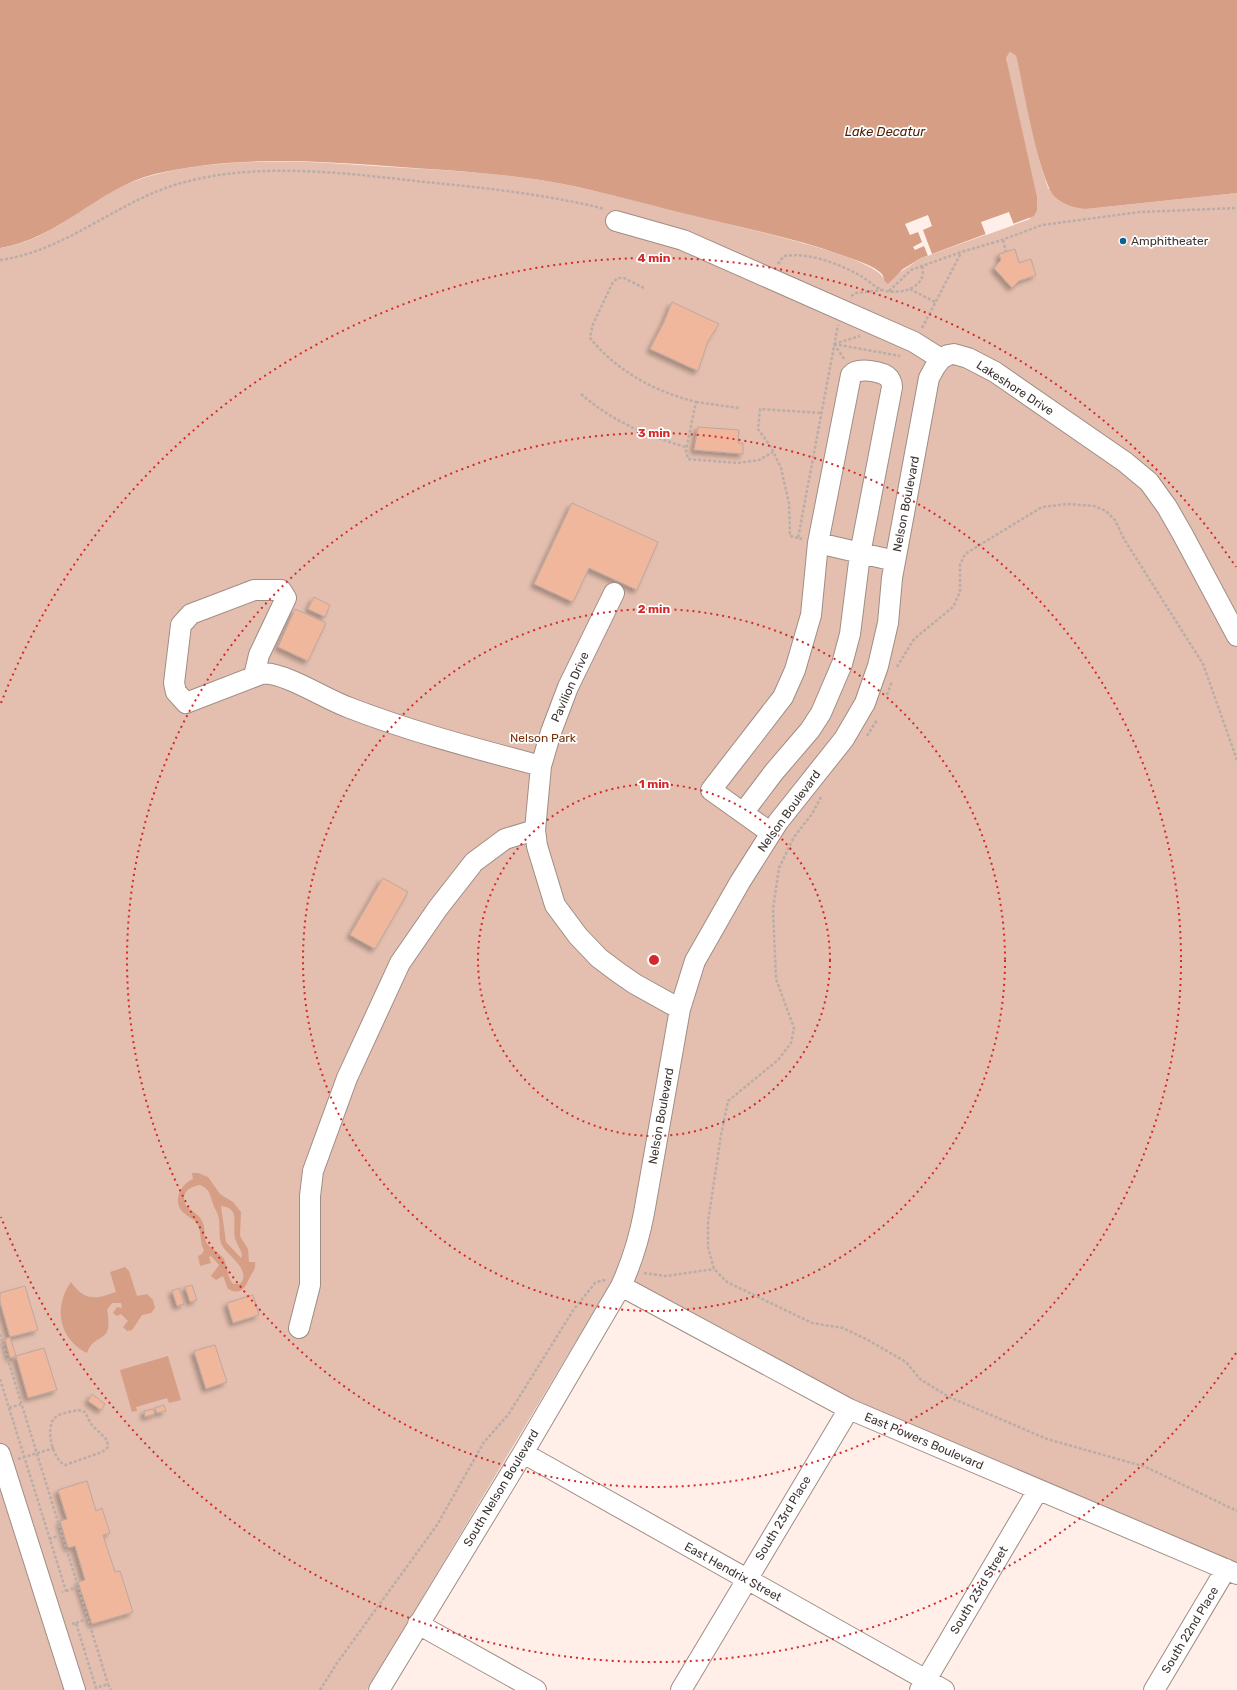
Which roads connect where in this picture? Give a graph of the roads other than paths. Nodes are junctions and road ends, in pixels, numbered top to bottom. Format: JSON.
{"nodes":[{"id":1,"x":620,"y":223,"type":"road end"},
{"id":2,"x":942,"y":359,"type":"junction"},
{"id":3,"x":818,"y":543,"type":"junction"},
{"id":4,"x":860,"y":554,"type":"junction"},
{"id":5,"x":895,"y":561,"type":"junction"},
{"id":6,"x":614,"y":593,"type":"dead end"},
{"id":7,"x":1237,"y":636,"type":"edge"},
{"id":8,"x":254,"y":676,"type":"junction"},
{"id":9,"x":541,"y":766,"type":"junction"},
{"id":10,"x":743,"y":813,"type":"junction"},
{"id":11,"x":535,"y":830,"type":"junction"},
{"id":12,"x":771,"y":833,"type":"junction"},
{"id":13,"x":680,"y":1010,"type":"junction"},
{"id":14,"x":621,"y":1286,"type":"junction"},
{"id":15,"x":298,"y":1328,"type":"dead end"},
{"id":16,"x":849,"y":1409,"type":"junction"},
{"id":17,"x":523,"y":1453,"type":"junction"},
{"id":18,"x":1,"y":1459,"type":"edge"},
{"id":19,"x":1038,"y":1490,"type":"junction"},
{"id":20,"x":1232,"y":1571,"type":"edge"},
{"id":21,"x":746,"y":1580,"type":"junction"},
{"id":22,"x":418,"y":1624,"type":"junction"},
{"id":23,"x":923,"y":1685,"type":"edge"},
{"id":24,"x":75,"y":1690,"type":"edge"},
{"id":25,"x":379,"y":1690,"type":"edge"},
{"id":26,"x":536,"y":1690,"type":"edge"},
{"id":27,"x":681,"y":1690,"type":"edge"},
{"id":28,"x":944,"y":1690,"type":"edge"},
{"id":29,"x":1154,"y":1690,"type":"edge"}],
"edges":[{"from":1,"to":2,"type":"street"},
{"from":2,"to":5,"type":"street","name":"Nelson Boulevard"},
{"from":2,"to":7,"type":"street","name":"Lakeshore Drive"},
{"from":3,"to":4,"type":"street"},
{"from":3,"to":4,"type":"street"},
{"from":3,"to":10,"type":"street"},
{"from":4,"to":5,"type":"street"},
{"from":4,"to":10,"type":"street"},
{"from":5,"to":12,"type":"street","name":"Nelson Boulevard"},
{"from":6,"to":9,"type":"street","name":"Pavilion Drive"},
{"from":8,"to":8,"type":"street"},
{"from":8,"to":9,"type":"street"},
{"from":9,"to":11,"type":"street","name":"Pavilion Drive"},
{"from":10,"to":12,"type":"street"},
{"from":11,"to":13,"type":"street","name":"Pavilion Drive"},
{"from":11,"to":15,"type":"street"},
{"from":12,"to":13,"type":"street","name":"Nelson Boulevard"},
{"from":13,"to":14,"type":"street","name":"Nelson Boulevard"},
{"from":14,"to":16,"type":"street","name":"East Powers Boulevard"},
{"from":14,"to":17,"type":"street","name":"South Nelson Boulevard"},
{"from":16,"to":19,"type":"street","name":"East Powers Boulevard"},
{"from":16,"to":21,"type":"street","name":"South 23rd Place"},
{"from":17,"to":21,"type":"street","name":"East Hendrix Street"},
{"from":17,"to":22,"type":"street","name":"South Nelson Boulevard"},
{"from":18,"to":24,"type":"street"},
{"from":19,"to":20,"type":"street","name":"East Powers Boulevard"},
{"from":19,"to":23,"type":"street","name":"South 23rd Street"},
{"from":20,"to":29,"type":"street","name":"South 22nd Place"},
{"from":21,"to":23,"type":"street","name":"East Hendrix Street"},
{"from":21,"to":27,"type":"street","name":"South 23rd Place"},
{"from":22,"to":25,"type":"street","name":"South Nelson Boulevard"},
{"from":22,"to":26,"type":"street"},
{"from":23,"to":28,"type":"street","name":"East Hendrix Street"}]}
